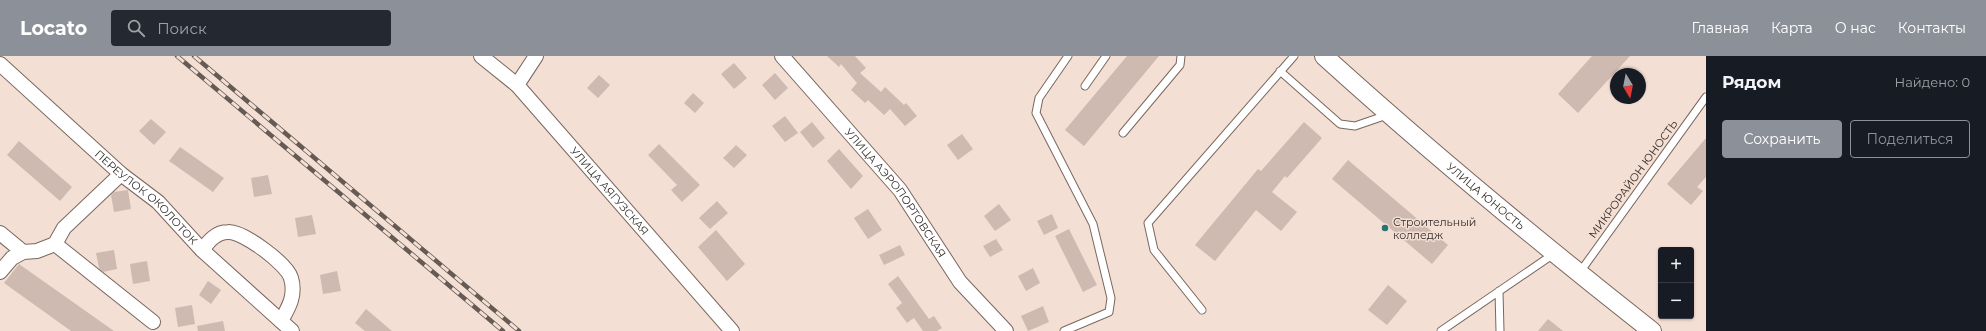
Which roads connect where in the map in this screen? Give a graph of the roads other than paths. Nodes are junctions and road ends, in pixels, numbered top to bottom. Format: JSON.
{"nodes":[{"id":1,"x":481,"y":56,"type":"edge"},
{"id":2,"x":536,"y":56,"type":"edge"},
{"id":3,"x":782,"y":56,"type":"edge"},
{"id":4,"x":1068,"y":56,"type":"edge"},
{"id":5,"x":1106,"y":56,"type":"edge"},
{"id":6,"x":1181,"y":56,"type":"edge"},
{"id":7,"x":1294,"y":56,"type":"edge"},
{"id":8,"x":1324,"y":56,"type":"edge"},
{"id":9,"x":0,"y":64,"type":"edge"},
{"id":10,"x":1280,"y":71,"type":"junction"},
{"id":11,"x":517,"y":85,"type":"junction"},
{"id":12,"x":1085,"y":86,"type":"dead end"},
{"id":13,"x":1706,"y":97,"type":"edge"},
{"id":14,"x":1389,"y":115,"type":"junction"},
{"id":15,"x":1123,"y":134,"type":"dead end"},
{"id":16,"x":121,"y":174,"type":"junction"},
{"id":17,"x":0,"y":233,"type":"edge"},
{"id":18,"x":55,"y":244,"type":"junction"},
{"id":19,"x":202,"y":250,"type":"junction"},
{"id":20,"x":23,"y":252,"type":"junction"},
{"id":21,"x":1555,"y":253,"type":"junction"},
{"id":22,"x":0,"y":272,"type":"edge"},
{"id":23,"x":1579,"y":273,"type":"junction"},
{"id":24,"x":1499,"y":292,"type":"junction"},
{"id":25,"x":1202,"y":310,"type":"dead end"},
{"id":26,"x":281,"y":321,"type":"junction"},
{"id":27,"x":153,"y":322,"type":"dead end"},
{"id":28,"x":292,"y":331,"type":"edge"},
{"id":29,"x":732,"y":331,"type":"edge"},
{"id":30,"x":1006,"y":331,"type":"edge"},
{"id":31,"x":1064,"y":331,"type":"edge"},
{"id":32,"x":1441,"y":331,"type":"edge"},
{"id":33,"x":1500,"y":331,"type":"edge"},
{"id":34,"x":1652,"y":331,"type":"edge"}],
"edges":[{"from":1,"to":11,"type":"street","name":"УЛИЦА АЯГУЗСКАЯ"},
{"from":2,"to":11,"type":"street"},
{"from":3,"to":30,"type":"street","name":"УЛИЦА АЭРОПОРТОВСКАЯ"},
{"from":4,"to":31,"type":"lane"},
{"from":5,"to":12,"type":"lane"},
{"from":6,"to":15,"type":"lane"},
{"from":7,"to":10,"type":"lane"},
{"from":8,"to":14,"type":"street","name":"УЛИЦА ЮНОСТЬ"},
{"from":9,"to":16,"type":"street","name":"ПЕРЕУЛОК ОКОЛОТОК"},
{"from":10,"to":14,"type":"lane"},
{"from":10,"to":25,"type":"lane"},
{"from":11,"to":29,"type":"street","name":"УЛИЦА АЯГУЗСКАЯ"},
{"from":13,"to":23,"type":"lane","name":"МИКРОРАЙОН ЮНОСТЬ"},
{"from":14,"to":21,"type":"street","name":"УЛИЦА ЮНОСТЬ"},
{"from":16,"to":18,"type":"street"},
{"from":16,"to":19,"type":"street","name":"ПЕРЕУЛОК ОКОЛОТОК"},
{"from":17,"to":20,"type":"street"},
{"from":18,"to":20,"type":"street"},
{"from":18,"to":27,"type":"street"},
{"from":19,"to":26,"type":"street","name":"ПЕРЕУЛОК ОКОЛОТОК"},
{"from":19,"to":26,"type":"street"},
{"from":20,"to":22,"type":"street"},
{"from":21,"to":23,"type":"street","name":"УЛИЦА ЮНОСТЬ"},
{"from":21,"to":24,"type":"lane"},
{"from":23,"to":34,"type":"street","name":"УЛИЦА ЮНОСТЬ"},
{"from":24,"to":32,"type":"lane"},
{"from":24,"to":33,"type":"lane"},
{"from":26,"to":28,"type":"street","name":"ПЕРЕУЛОК ОКОЛОТОК"}]}
